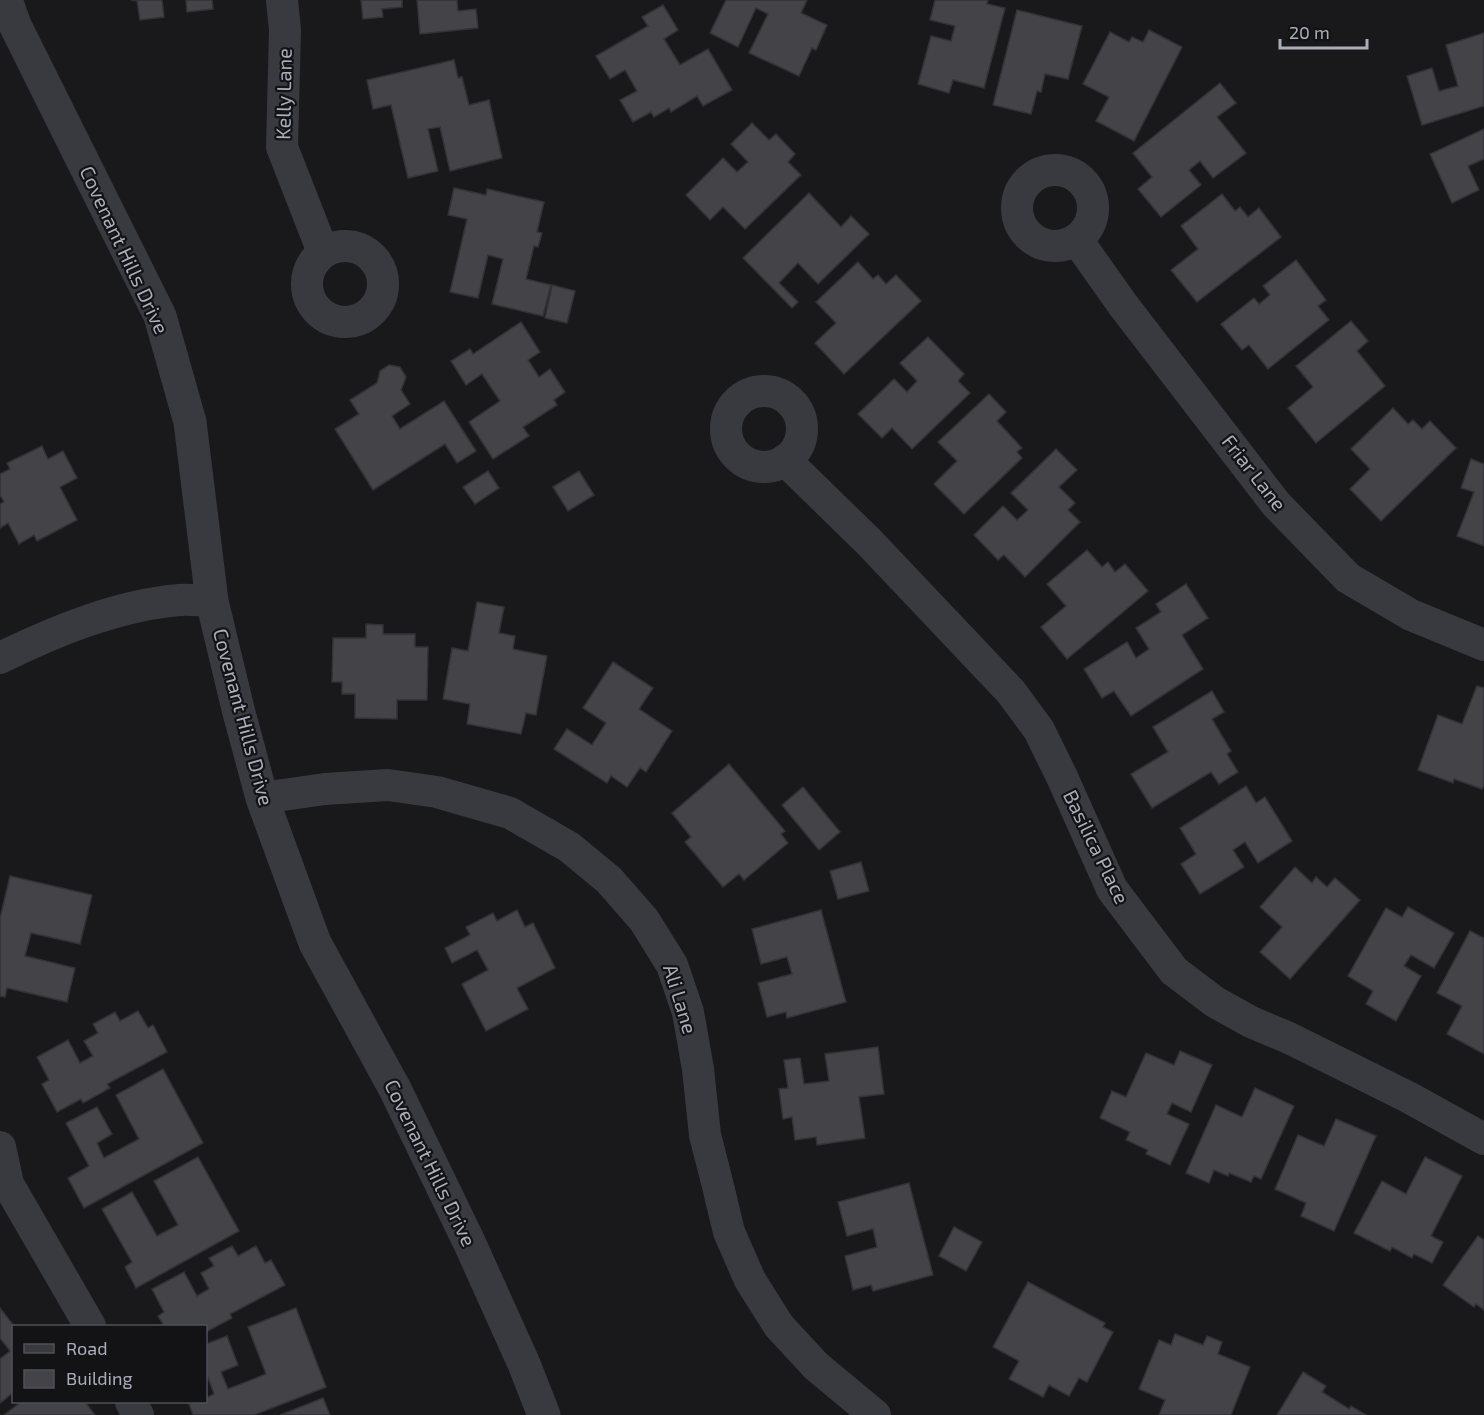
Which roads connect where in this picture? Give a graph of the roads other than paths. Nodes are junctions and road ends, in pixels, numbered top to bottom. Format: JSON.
{"nodes":[{"id":1,"x":6,"y":0,"type":"edge"},
{"id":2,"x":282,"y":0,"type":"edge"},
{"id":3,"x":1077,"y":240,"type":"dead end"},
{"id":4,"x":323,"y":252,"type":"dead end"},
{"id":5,"x":785,"y":460,"type":"dead end"},
{"id":6,"x":212,"y":601,"type":"junction"},
{"id":7,"x":1484,"y":645,"type":"edge"},
{"id":8,"x":0,"y":657,"type":"edge"},
{"id":9,"x":262,"y":798,"type":"junction"},
{"id":10,"x":1484,"y":1139,"type":"edge"},
{"id":11,"x":0,"y":1147,"type":"edge"},
{"id":12,"x":4,"y":1183,"type":"edge"},
{"id":13,"x":89,"y":1325,"type":"edge"},
{"id":14,"x":544,"y":1415,"type":"edge"},
{"id":15,"x":875,"y":1415,"type":"edge"}],
"edges":[{"from":1,"to":6,"type":"street","name":"Covenant Hills Drive"},
{"from":2,"to":4,"type":"street","name":"Kelly Lane"},
{"from":3,"to":7,"type":"street","name":"Friar Lane"},
{"from":5,"to":10,"type":"street","name":"Basilica Place"},
{"from":6,"to":8,"type":"street"},
{"from":6,"to":9,"type":"street","name":"Covenant Hills Drive"},
{"from":9,"to":14,"type":"street","name":"Covenant Hills Drive"},
{"from":9,"to":15,"type":"street","name":"Ali Lane"},
{"from":11,"to":12,"type":"street"},
{"from":12,"to":13,"type":"street"}]}
